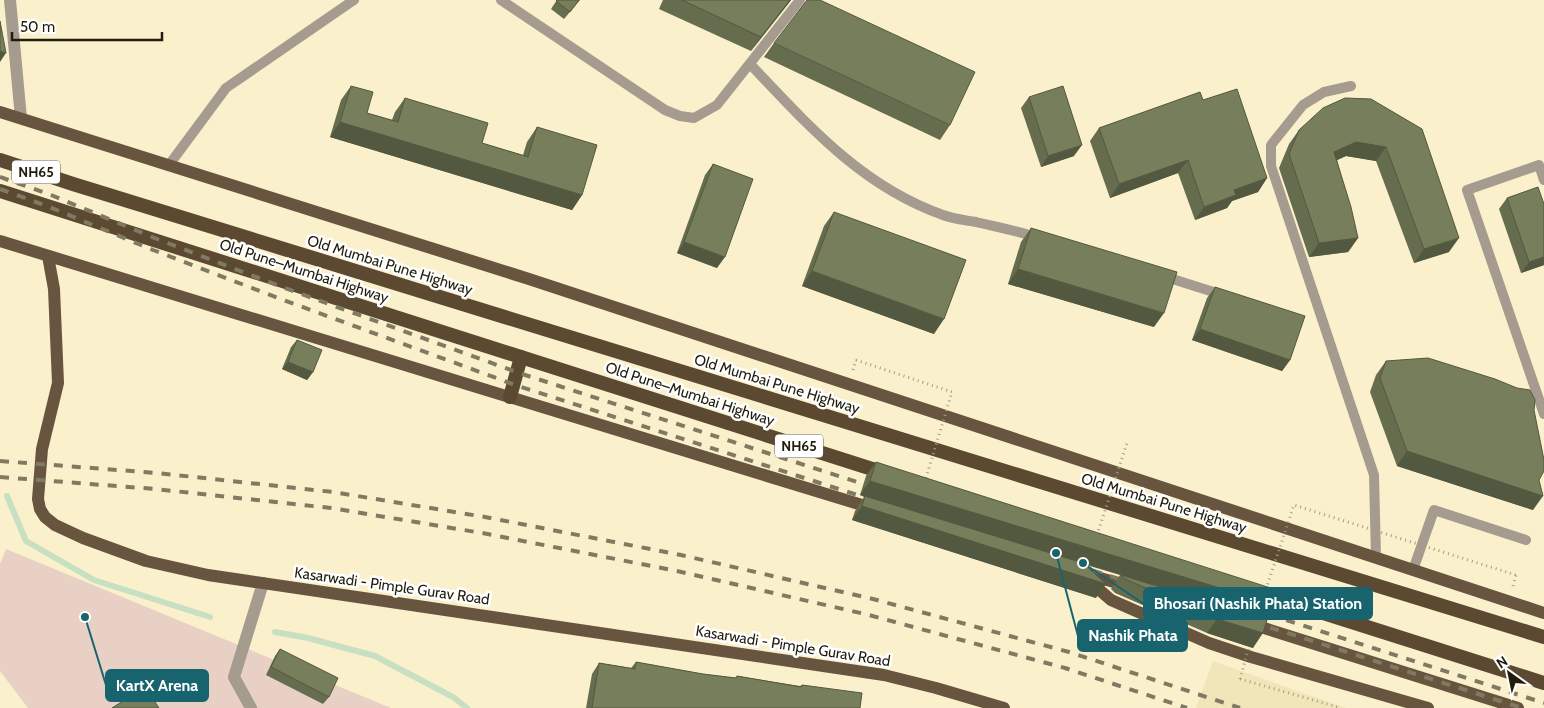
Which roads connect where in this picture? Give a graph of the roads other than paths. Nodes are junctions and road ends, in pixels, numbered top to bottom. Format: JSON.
{"nodes":[{"id":1,"x":10,"y":0,"type":"edge"},
{"id":2,"x":354,"y":0,"type":"edge"},
{"id":3,"x":501,"y":0,"type":"edge"},
{"id":4,"x":800,"y":0,"type":"edge"},
{"id":5,"x":750,"y":64,"type":"junction"},
{"id":6,"x":1351,"y":86,"type":"dead end"},
{"id":7,"x":0,"y":112,"type":"edge"},
{"id":8,"x":20,"y":118,"type":"junction"},
{"id":9,"x":0,"y":160,"type":"edge"},
{"id":10,"x":169,"y":165,"type":"junction"},
{"id":11,"x":1544,"y":180,"type":"edge"},
{"id":12,"x":0,"y":191,"type":"edge"},
{"id":13,"x":1046,"y":240,"type":"edge"},
{"id":14,"x":0,"y":241,"type":"edge"},
{"id":15,"x":48,"y":256,"type":"junction"},
{"id":16,"x":1150,"y":272,"type":"edge"},
{"id":17,"x":1236,"y":299,"type":"edge"},
{"id":18,"x":521,"y":357,"type":"junction"},
{"id":19,"x":510,"y":397,"type":"junction"},
{"id":20,"x":1544,"y":414,"type":"edge"},
{"id":21,"x":900,"y":478,"type":"edge"},
{"id":22,"x":888,"y":513,"type":"edge"},
{"id":23,"x":1526,"y":540,"type":"dead end"},
{"id":24,"x":1376,"y":557,"type":"junction"},
{"id":25,"x":1414,"y":570,"type":"junction"},
{"id":26,"x":264,"y":583,"type":"junction"},
{"id":27,"x":1241,"y":587,"type":"edge"},
{"id":28,"x":1143,"y":591,"type":"edge"},
{"id":29,"x":1544,"y":612,"type":"edge"},
{"id":30,"x":1238,"y":620,"type":"edge"},
{"id":31,"x":1544,"y":638,"type":"edge"},
{"id":32,"x":1544,"y":683,"type":"edge"},
{"id":33,"x":251,"y":708,"type":"edge"},
{"id":34,"x":1004,"y":708,"type":"edge"},
{"id":35,"x":1428,"y":708,"type":"edge"},
{"id":36,"x":1518,"y":708,"type":"edge"}],
"edges":[{"from":1,"to":8,"type":"street"},
{"from":2,"to":10,"type":"lane"},
{"from":3,"to":5,"type":"lane"},
{"from":4,"to":5,"type":"lane"},
{"from":5,"to":13,"type":"lane"},
{"from":6,"to":24,"type":"lane"},
{"from":7,"to":8,"type":"main road"},
{"from":8,"to":10,"type":"main road"},
{"from":9,"to":31,"type":"highway","name":"Old Mumbai Pune Highway","number":"NH65"},
{"from":10,"to":24,"type":"main road"},
{"from":11,"to":20,"type":"lane"},
{"from":12,"to":18,"type":"highway","name":"Old Pune–Mumbai Highway","number":"NH65"},
{"from":14,"to":15,"type":"main road"},
{"from":15,"to":19,"type":"main road"},
{"from":15,"to":26,"type":"main road","name":"Kasarwadi - Pimple Gurav Road"},
{"from":16,"to":17,"type":"lane"},
{"from":18,"to":19,"type":"highway"},
{"from":18,"to":21,"type":"highway","name":"Old Pune–Mumbai Highway","number":"NH65"},
{"from":19,"to":22,"type":"main road"},
{"from":23,"to":25,"type":"lane"},
{"from":24,"to":25,"type":"main road"},
{"from":25,"to":29,"type":"main road"},
{"from":26,"to":33,"type":"street"},
{"from":26,"to":34,"type":"main road","name":"Kasarwadi - Pimple Gurav Road"},
{"from":27,"to":32,"type":"highway"},
{"from":28,"to":35,"type":"main road"},
{"from":30,"to":36,"type":"main road"}]}
